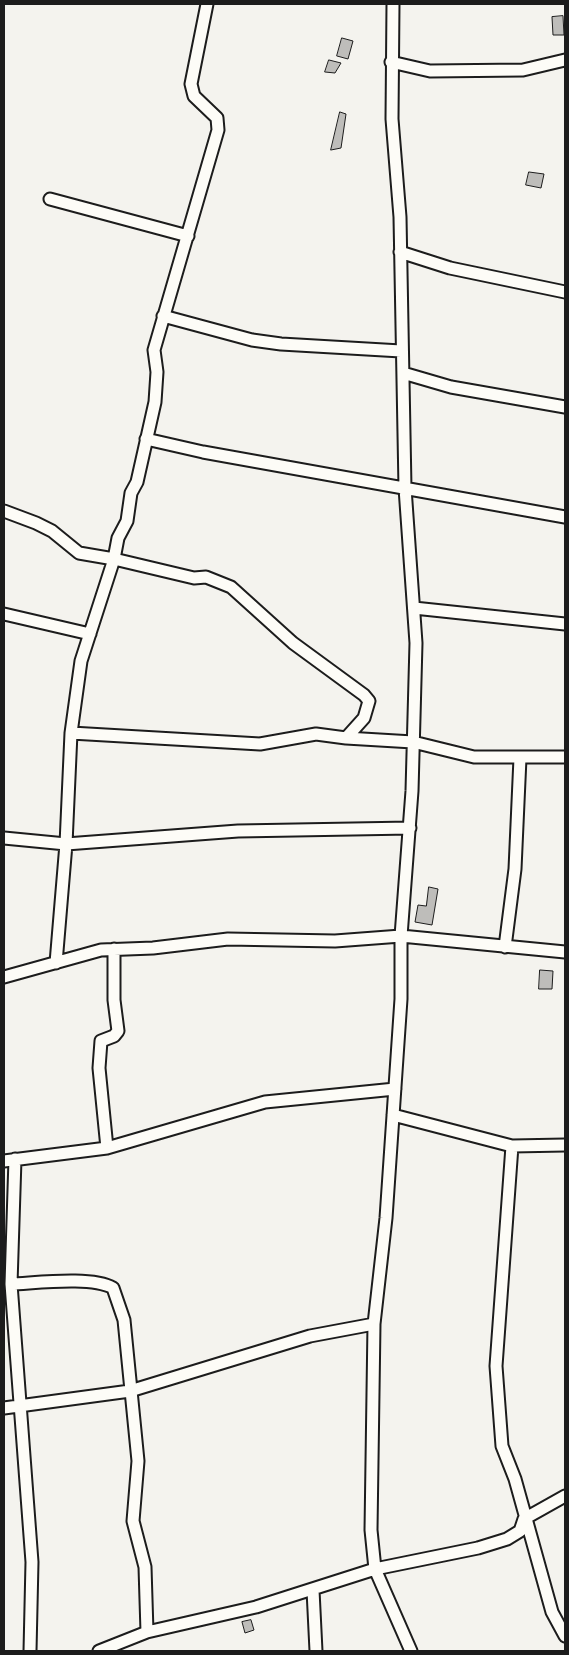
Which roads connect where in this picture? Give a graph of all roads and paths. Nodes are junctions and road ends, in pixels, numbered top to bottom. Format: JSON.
{"nodes":[{"id":1,"x":207,"y":4,"type":"edge"},
{"id":2,"x":392,"y":4,"type":"edge"},
{"id":3,"x":565,"y":60,"type":"edge"},
{"id":4,"x":391,"y":62,"type":"junction"},
{"id":5,"x":50,"y":199,"type":"dead end"},
{"id":6,"x":188,"y":236,"type":"junction"},
{"id":7,"x":400,"y":252,"type":"junction"},
{"id":8,"x":565,"y":292,"type":"edge"},
{"id":9,"x":162,"y":316,"type":"junction"},
{"id":10,"x":401,"y":351,"type":"junction"},
{"id":11,"x":403,"y":373,"type":"junction"},
{"id":12,"x":565,"y":407,"type":"edge"},
{"id":13,"x":146,"y":439,"type":"junction"},
{"id":14,"x":406,"y":488,"type":"junction"},
{"id":15,"x":4,"y":511,"type":"edge"},
{"id":16,"x":565,"y":517,"type":"edge"},
{"id":17,"x":114,"y":559,"type":"junction"},
{"id":18,"x":414,"y":608,"type":"junction"},
{"id":19,"x":4,"y":614,"type":"edge"},
{"id":20,"x":565,"y":624,"type":"edge"},
{"id":21,"x":90,"y":634,"type":"junction"},
{"id":22,"x":71,"y":734,"type":"junction"},
{"id":23,"x":346,"y":738,"type":"junction"},
{"id":24,"x":413,"y":742,"type":"junction"},
{"id":25,"x":520,"y":758,"type":"junction"},
{"id":26,"x":565,"y":758,"type":"edge"},
{"id":27,"x":410,"y":828,"type":"junction"},
{"id":28,"x":4,"y":838,"type":"edge"},
{"id":29,"x":66,"y":844,"type":"junction"},
{"id":30,"x":401,"y":936,"type":"junction"},
{"id":31,"x":505,"y":947,"type":"junction"},
{"id":32,"x":114,"y":949,"type":"junction"},
{"id":33,"x":565,"y":952,"type":"edge"},
{"id":34,"x":56,"y":963,"type":"junction"},
{"id":35,"x":4,"y":978,"type":"edge"},
{"id":36,"x":395,"y":1089,"type":"junction"},
{"id":37,"x":393,"y":1115,"type":"junction"},
{"id":38,"x":565,"y":1145,"type":"edge"},
{"id":39,"x":512,"y":1146,"type":"junction"},
{"id":40,"x":107,"y":1148,"type":"junction"},
{"id":41,"x":9,"y":1160,"type":"edge"},
{"id":42,"x":11,"y":1284,"type":"junction"},
{"id":43,"x":374,"y":1324,"type":"junction"},
{"id":44,"x":130,"y":1391,"type":"junction"},
{"id":45,"x":19,"y":1406,"type":"junction"},
{"id":46,"x":4,"y":1408,"type":"edge"},
{"id":47,"x":565,"y":1496,"type":"edge"},
{"id":48,"x":524,"y":1519,"type":"junction"},
{"id":49,"x":375,"y":1569,"type":"junction"},
{"id":50,"x":313,"y":1590,"type":"junction"},
{"id":51,"x":147,"y":1632,"type":"junction"},
{"id":52,"x":565,"y":1636,"type":"edge"},
{"id":53,"x":30,"y":1651,"type":"edge"},
{"id":54,"x":99,"y":1651,"type":"edge"},
{"id":55,"x":316,"y":1651,"type":"edge"},
{"id":56,"x":411,"y":1651,"type":"edge"}],
"edges":[{"from":1,"to":6,"type":"street"},
{"from":2,"to":4,"type":"street"},
{"from":3,"to":4,"type":"street"},
{"from":4,"to":7,"type":"street"},
{"from":5,"to":6,"type":"street"},
{"from":6,"to":9,"type":"street"},
{"from":7,"to":8,"type":"street"},
{"from":7,"to":10,"type":"street"},
{"from":9,"to":10,"type":"street"},
{"from":9,"to":13,"type":"street"},
{"from":10,"to":11,"type":"street"},
{"from":11,"to":12,"type":"street"},
{"from":11,"to":14,"type":"street"},
{"from":13,"to":14,"type":"street"},
{"from":13,"to":17,"type":"street"},
{"from":14,"to":16,"type":"street"},
{"from":14,"to":18,"type":"street"},
{"from":15,"to":17,"type":"street"},
{"from":17,"to":21,"type":"street"},
{"from":17,"to":23,"type":"street"},
{"from":18,"to":20,"type":"street"},
{"from":18,"to":24,"type":"street"},
{"from":19,"to":21,"type":"street"},
{"from":21,"to":22,"type":"street"},
{"from":22,"to":23,"type":"street"},
{"from":22,"to":29,"type":"street"},
{"from":23,"to":24,"type":"street"},
{"from":24,"to":25,"type":"street"},
{"from":24,"to":27,"type":"street"},
{"from":25,"to":26,"type":"street"},
{"from":25,"to":31,"type":"street"},
{"from":27,"to":29,"type":"street"},
{"from":27,"to":30,"type":"street"},
{"from":28,"to":29,"type":"street"},
{"from":29,"to":34,"type":"street"},
{"from":30,"to":31,"type":"street"},
{"from":30,"to":32,"type":"street"},
{"from":30,"to":36,"type":"street"},
{"from":31,"to":33,"type":"street"},
{"from":32,"to":34,"type":"street"},
{"from":32,"to":40,"type":"street"},
{"from":34,"to":35,"type":"street"},
{"from":36,"to":37,"type":"street"},
{"from":36,"to":40,"type":"street"},
{"from":37,"to":39,"type":"street"},
{"from":37,"to":43,"type":"street"},
{"from":38,"to":39,"type":"street"},
{"from":39,"to":48,"type":"street"},
{"from":40,"to":41,"type":"street"},
{"from":41,"to":42,"type":"street"},
{"from":42,"to":44,"type":"street"},
{"from":42,"to":45,"type":"street"},
{"from":43,"to":44,"type":"street"},
{"from":43,"to":49,"type":"street"},
{"from":44,"to":45,"type":"street"},
{"from":44,"to":51,"type":"street"},
{"from":45,"to":46,"type":"street"},
{"from":45,"to":53,"type":"street"},
{"from":47,"to":48,"type":"street"},
{"from":48,"to":49,"type":"street"},
{"from":48,"to":52,"type":"street"},
{"from":49,"to":50,"type":"street"},
{"from":49,"to":56,"type":"street"},
{"from":50,"to":51,"type":"street"},
{"from":50,"to":55,"type":"street"},
{"from":51,"to":54,"type":"street"}]}
